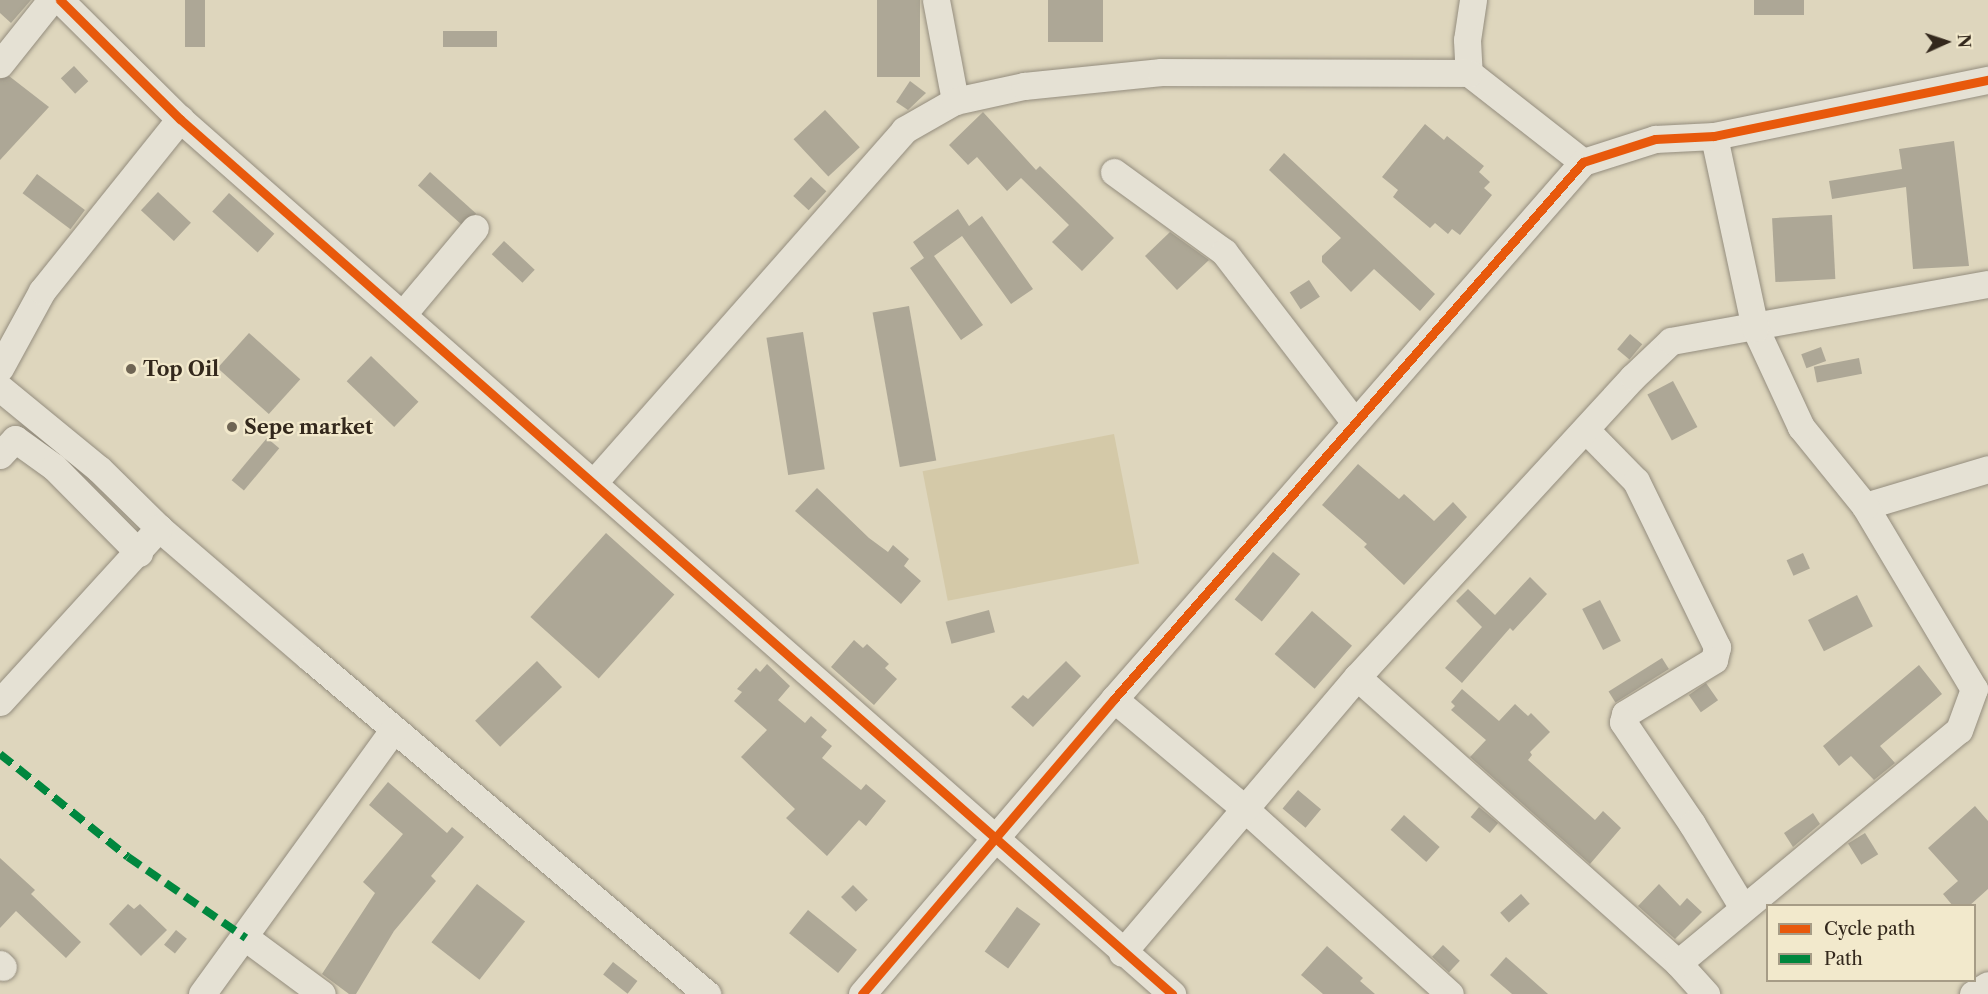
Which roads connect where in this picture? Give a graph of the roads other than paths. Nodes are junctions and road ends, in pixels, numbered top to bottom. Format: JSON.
{"nodes":[{"id":1,"x":51,"y":0,"type":"edge"},
{"id":2,"x":60,"y":0,"type":"edge"},
{"id":3,"x":936,"y":0,"type":"edge"},
{"id":4,"x":1473,"y":0,"type":"edge"},
{"id":5,"x":4,"y":51,"type":"edge"},
{"id":6,"x":1469,"y":73,"type":"junction"},
{"id":7,"x":1988,"y":80,"type":"edge"},
{"id":8,"x":955,"y":101,"type":"junction"},
{"id":9,"x":180,"y":119,"type":"junction"},
{"id":10,"x":1714,"y":136,"type":"junction"},
{"id":11,"x":1584,"y":162,"type":"junction"},
{"id":12,"x":1114,"y":172,"type":"dead end"},
{"id":13,"x":475,"y":228,"type":"dead end"},
{"id":14,"x":1988,"y":284,"type":"edge"},
{"id":15,"x":403,"y":314,"type":"junction"},
{"id":16,"x":1755,"y":328,"type":"junction"},
{"id":17,"x":0,"y":368,"type":"edge"},
{"id":18,"x":0,"y":388,"type":"edge"},
{"id":19,"x":1355,"y":423,"type":"junction"},
{"id":20,"x":1586,"y":430,"type":"junction"},
{"id":21,"x":5,"y":441,"type":"edge"},
{"id":22,"x":1988,"y":469,"type":"edge"},
{"id":23,"x":595,"y":481,"type":"junction"},
{"id":24,"x":1865,"y":506,"type":"junction"},
{"id":25,"x":159,"y":528,"type":"junction"},
{"id":26,"x":139,"y":553,"type":"junction"},
{"id":27,"x":1357,"y":677,"type":"junction"},
{"id":28,"x":1113,"y":699,"type":"junction"},
{"id":29,"x":0,"y":702,"type":"edge"},
{"id":30,"x":394,"y":729,"type":"junction"},
{"id":31,"x":1245,"y":809,"type":"junction"},
{"id":32,"x":995,"y":841,"type":"junction"},
{"id":33,"x":1743,"y":908,"type":"junction"},
{"id":34,"x":246,"y":938,"type":"junction"},
{"id":35,"x":1122,"y":953,"type":"junction"},
{"id":36,"x":1678,"y":963,"type":"junction"},
{"id":37,"x":1988,"y":985,"type":"edge"},
{"id":38,"x":202,"y":994,"type":"edge"},
{"id":39,"x":322,"y":994,"type":"edge"},
{"id":40,"x":707,"y":994,"type":"edge"},
{"id":41,"x":862,"y":994,"type":"edge"},
{"id":42,"x":1172,"y":994,"type":"edge"},
{"id":43,"x":1450,"y":994,"type":"edge"},
{"id":44,"x":1706,"y":994,"type":"edge"},
{"id":45,"x":1973,"y":994,"type":"edge"}],
"edges":[{"from":1,"to":5,"type":"street"},
{"from":2,"to":9,"type":"street"},
{"from":3,"to":8,"type":"street"},
{"from":4,"to":6,"type":"street"},
{"from":6,"to":8,"type":"street"},
{"from":6,"to":11,"type":"street"},
{"from":7,"to":10,"type":"street"},
{"from":8,"to":23,"type":"street"},
{"from":9,"to":15,"type":"street"},
{"from":9,"to":17,"type":"street"},
{"from":10,"to":11,"type":"street"},
{"from":10,"to":16,"type":"street"},
{"from":11,"to":19,"type":"street"},
{"from":12,"to":19,"type":"street"},
{"from":13,"to":15,"type":"street"},
{"from":14,"to":16,"type":"street"},
{"from":15,"to":23,"type":"street"},
{"from":16,"to":20,"type":"street"},
{"from":16,"to":24,"type":"street"},
{"from":18,"to":25,"type":"street"},
{"from":19,"to":28,"type":"street"},
{"from":20,"to":27,"type":"street"},
{"from":20,"to":33,"type":"street"},
{"from":21,"to":26,"type":"street"},
{"from":22,"to":24,"type":"street"},
{"from":23,"to":32,"type":"street"},
{"from":24,"to":33,"type":"street"},
{"from":25,"to":26,"type":"street"},
{"from":25,"to":30,"type":"street"},
{"from":26,"to":29,"type":"street"},
{"from":27,"to":31,"type":"street"},
{"from":27,"to":36,"type":"street"},
{"from":28,"to":31,"type":"street"},
{"from":28,"to":32,"type":"street"},
{"from":30,"to":34,"type":"street"},
{"from":30,"to":40,"type":"street"},
{"from":31,"to":35,"type":"street"},
{"from":31,"to":43,"type":"street"},
{"from":32,"to":35,"type":"street"},
{"from":32,"to":41,"type":"street"},
{"from":33,"to":36,"type":"street"},
{"from":34,"to":38,"type":"street"},
{"from":34,"to":39,"type":"street"},
{"from":35,"to":42,"type":"street"},
{"from":36,"to":44,"type":"street"},
{"from":37,"to":45,"type":"street"}]}
